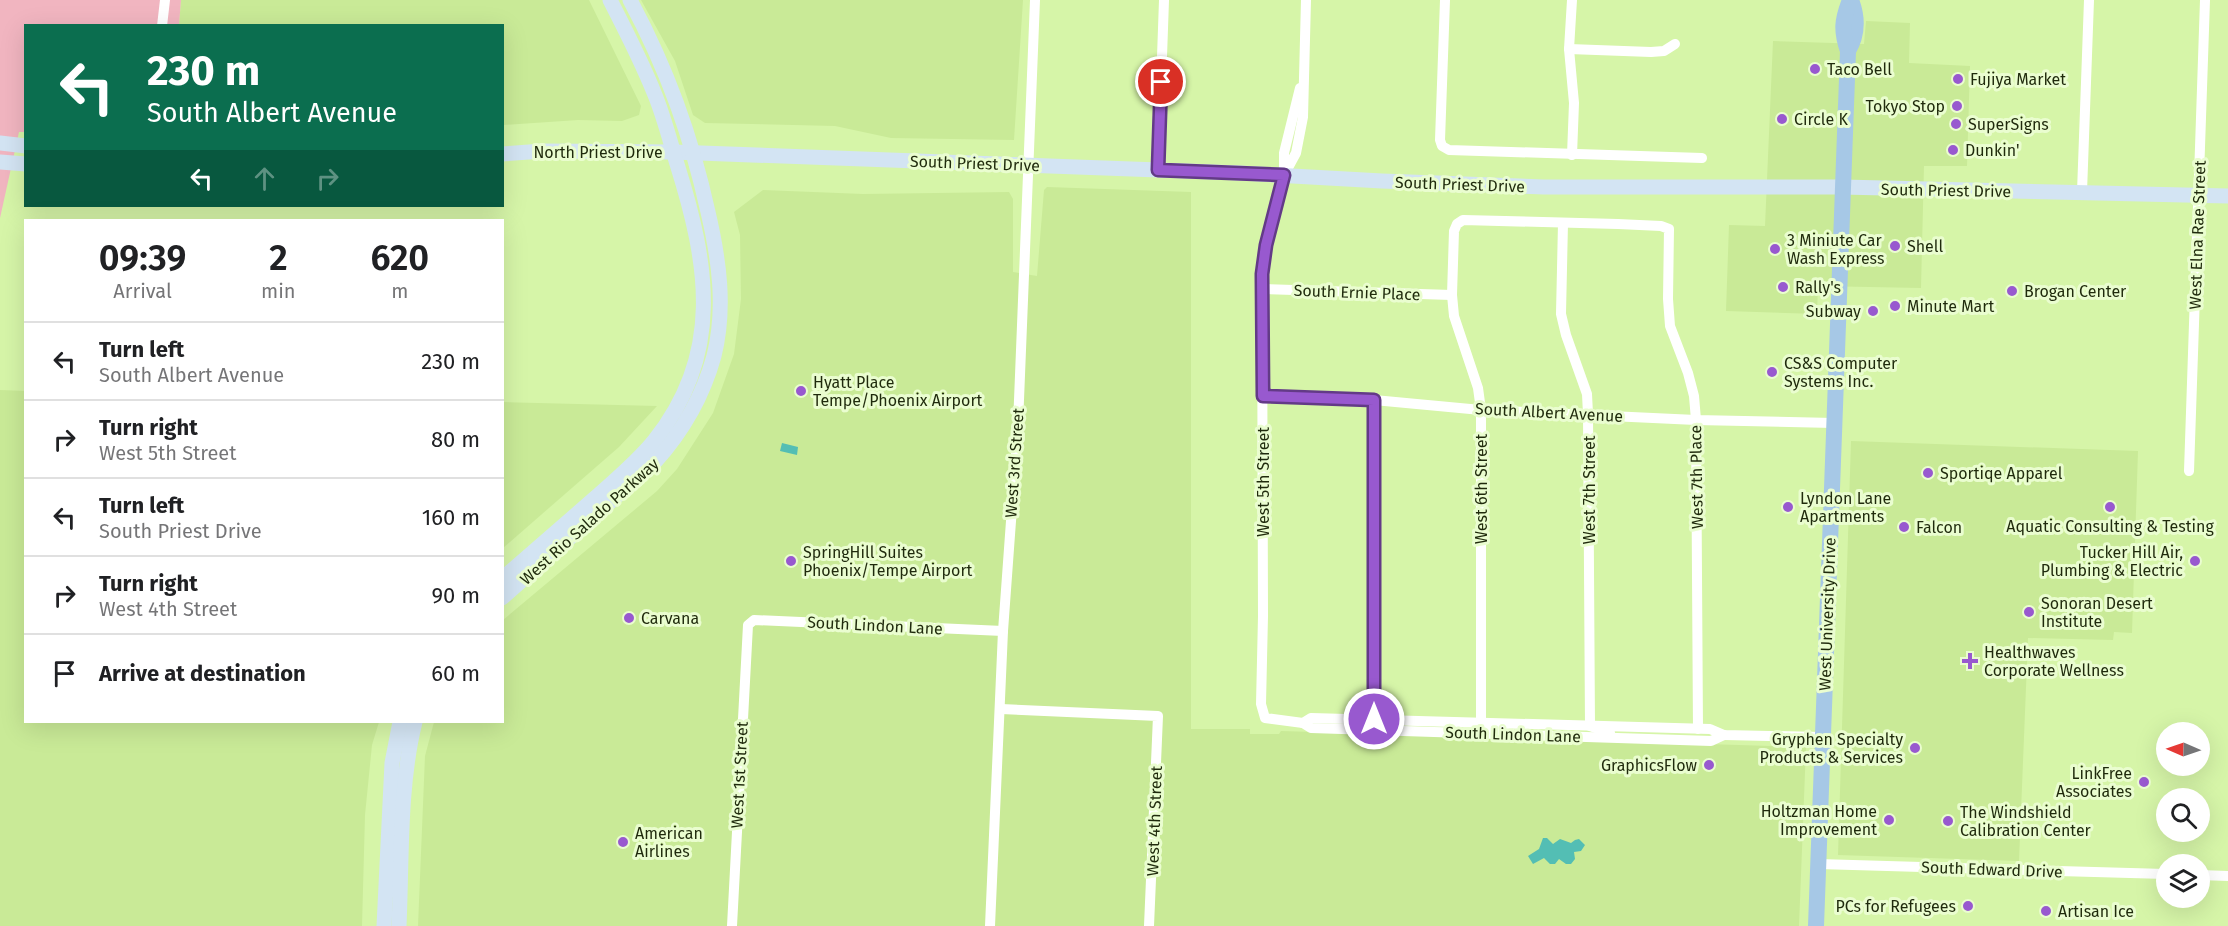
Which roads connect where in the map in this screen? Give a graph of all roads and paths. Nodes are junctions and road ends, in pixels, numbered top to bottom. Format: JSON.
{"nodes":[{"id":1,"x":165,"y":0,"type":"edge"},
{"id":2,"x":610,"y":0,"type":"edge"},
{"id":3,"x":630,"y":0,"type":"edge"},
{"id":4,"x":1035,"y":0,"type":"edge"},
{"id":5,"x":1164,"y":0,"type":"edge"},
{"id":6,"x":1306,"y":0,"type":"edge"},
{"id":7,"x":1444,"y":0,"type":"edge"},
{"id":8,"x":1572,"y":0,"type":"edge"},
{"id":9,"x":1850,"y":0,"type":"edge"},
{"id":10,"x":2089,"y":0,"type":"edge"},
{"id":11,"x":2205,"y":0,"type":"edge"},
{"id":12,"x":162,"y":24,"type":"edge"},
{"id":13,"x":1675,"y":44,"type":"dead end"},
{"id":14,"x":1569,"y":49,"type":"junction"},
{"id":15,"x":0,"y":143,"type":"edge"},
{"id":16,"x":24,"y":146,"type":"edge"},
{"id":17,"x":673,"y":152,"type":"junction"},
{"id":18,"x":693,"y":153,"type":"junction"},
{"id":19,"x":504,"y":154,"type":"edge"},
{"id":20,"x":1572,"y":155,"type":"junction"},
{"id":21,"x":1702,"y":158,"type":"dead end"},
{"id":22,"x":0,"y":162,"type":"edge"},
{"id":23,"x":23,"y":164,"type":"edge"},
{"id":24,"x":1029,"y":165,"type":"junction"},
{"id":25,"x":1158,"y":170,"type":"junction"},
{"id":26,"x":1284,"y":175,"type":"junction"},
{"id":27,"x":1842,"y":187,"type":"junction"},
{"id":28,"x":2082,"y":192,"type":"junction"},
{"id":29,"x":2198,"y":195,"type":"junction"},
{"id":30,"x":2228,"y":196,"type":"edge"},
{"id":31,"x":1563,"y":223,"type":"junction"},
{"id":32,"x":1261,"y":289,"type":"junction"},
{"id":33,"x":1452,"y":295,"type":"junction"},
{"id":34,"x":695,"y":363,"type":"junction"},
{"id":35,"x":1263,"y":396,"type":"junction"},
{"id":36,"x":1374,"y":400,"type":"junction"},
{"id":37,"x":1480,"y":410,"type":"junction"},
{"id":38,"x":1588,"y":414,"type":"junction"},
{"id":39,"x":1696,"y":420,"type":"junction"},
{"id":40,"x":1834,"y":423,"type":"junction"},
{"id":41,"x":672,"y":443,"type":"junction"},
{"id":42,"x":2189,"y":471,"type":"dead end"},
{"id":43,"x":524,"y":560,"type":"junction"},
{"id":44,"x":504,"y":577,"type":"edge"},
{"id":45,"x":504,"y":588,"type":"edge"},
{"id":46,"x":504,"y":596,"type":"edge"},
{"id":47,"x":748,"y":625,"type":"joint"},
{"id":48,"x":1003,"y":631,"type":"junction"},
{"id":49,"x":1001,"y":709,"type":"junction"},
{"id":50,"x":1265,"y":718,"type":"joint"},
{"id":51,"x":1374,"y":719,"type":"junction"},
{"id":52,"x":1482,"y":722,"type":"junction"},
{"id":53,"x":400,"y":723,"type":"edge"},
{"id":54,"x":415,"y":723,"type":"edge"},
{"id":55,"x":1303,"y":723,"type":"junction"},
{"id":56,"x":1590,"y":726,"type":"junction"},
{"id":57,"x":1698,"y":729,"type":"junction"},
{"id":58,"x":1407,"y":731,"type":"junction"},
{"id":59,"x":1512,"y":734,"type":"junction"},
{"id":60,"x":1724,"y":735,"type":"junction"},
{"id":61,"x":1618,"y":737,"type":"junction"},
{"id":62,"x":1822,"y":737,"type":"junction"},
{"id":63,"x":1646,"y":738,"type":"junction"},
{"id":64,"x":1818,"y":864,"type":"junction"},
{"id":65,"x":2156,"y":874,"type":"edge"},
{"id":66,"x":2210,"y":875,"type":"edge"},
{"id":67,"x":2228,"y":876,"type":"edge"},
{"id":68,"x":384,"y":926,"type":"edge"},
{"id":69,"x":399,"y":926,"type":"edge"},
{"id":70,"x":732,"y":926,"type":"edge"},
{"id":71,"x":990,"y":926,"type":"edge"},
{"id":72,"x":1149,"y":926,"type":"edge"},
{"id":73,"x":1816,"y":926,"type":"edge"}],
"edges":[{"from":1,"to":12,"type":"street"},
{"from":2,"to":17,"type":"main road","name":"West Rio Salado Parkway"},
{"from":3,"to":18,"type":"main road","name":"West Rio Salado Parkway"},
{"from":4,"to":24,"type":"street","name":"West 3rd Street"},
{"from":5,"to":25,"type":"street"},
{"from":6,"to":26,"type":"street","name":"West 5th Street"},
{"from":7,"to":20,"type":"street","name":"South Priest Drive"},
{"from":8,"to":14,"type":"street"},
{"from":9,"to":27,"type":"main road","name":"West University Drive"},
{"from":10,"to":28,"type":"street"},
{"from":11,"to":29,"type":"street","name":"West Elna Rae Street"},
{"from":13,"to":14,"type":"street"},
{"from":14,"to":20,"type":"street"},
{"from":15,"to":16,"type":"main road"},
{"from":17,"to":18,"type":"main road","name":"North Priest Drive"},
{"from":17,"to":19,"type":"main road","name":"North Priest Drive"},
{"from":17,"to":34,"type":"main road","name":"West Rio Salado Parkway"},
{"from":18,"to":24,"type":"main road","name":"South Priest Drive"},
{"from":18,"to":41,"type":"main road","name":"West Rio Salado Parkway"},
{"from":20,"to":21,"type":"street","name":"South Priest Drive"},
{"from":22,"to":23,"type":"main road"},
{"from":24,"to":25,"type":"main road","name":"South Priest Drive"},
{"from":24,"to":48,"type":"street","name":"West 3rd Street"},
{"from":25,"to":26,"type":"main road","name":"South Priest Drive"},
{"from":26,"to":27,"type":"main road","name":"South Priest Drive"},
{"from":26,"to":32,"type":"street","name":"West 5th Street"},
{"from":27,"to":28,"type":"main road","name":"South Priest Drive"},
{"from":27,"to":40,"type":"main road","name":"West University Drive"},
{"from":28,"to":29,"type":"main road","name":"South Priest Drive"},
{"from":29,"to":30,"type":"main road","name":"South Priest Drive"},
{"from":29,"to":42,"type":"street","name":"West Elna Rae Street"},
{"from":31,"to":33,"type":"street","name":"West 6th Street"},
{"from":31,"to":38,"type":"street","name":"West 7th Street"},
{"from":31,"to":39,"type":"street","name":"West 7th Place"},
{"from":32,"to":33,"type":"street","name":"South Ernie Place"},
{"from":32,"to":35,"type":"street","name":"West 5th Street"},
{"from":33,"to":37,"type":"street","name":"West 6th Street"},
{"from":34,"to":41,"type":"main road"},
{"from":34,"to":43,"type":"main road","name":"West Rio Salado Parkway"},
{"from":35,"to":36,"type":"street","name":"South Albert Avenue"},
{"from":35,"to":50,"type":"street","name":"West 5th Street"},
{"from":36,"to":37,"type":"street","name":"South Albert Avenue"},
{"from":36,"to":51,"type":"street"},
{"from":37,"to":38,"type":"street","name":"South Albert Avenue"},
{"from":37,"to":52,"type":"street","name":"West 6th Street"},
{"from":38,"to":39,"type":"street","name":"South Albert Avenue"},
{"from":38,"to":56,"type":"street","name":"West 7th Street"},
{"from":39,"to":40,"type":"street","name":"South Albert Avenue"},
{"from":39,"to":57,"type":"street","name":"West 7th Place"},
{"from":40,"to":62,"type":"main road","name":"West University Drive"},
{"from":41,"to":46,"type":"main road","name":"West Rio Salado Parkway"},
{"from":43,"to":44,"type":"main road","name":"West Rio Salado Parkway"},
{"from":43,"to":45,"type":"main road"},
{"from":47,"to":48,"type":"street","name":"South Lindon Lane"},
{"from":47,"to":70,"type":"street","name":"West 1st Street"},
{"from":48,"to":49,"type":"street","name":"West 3rd Street"},
{"from":49,"to":71,"type":"street","name":"West 3rd Street"},
{"from":49,"to":72,"type":"street","name":"West 4th Street"},
{"from":50,"to":55,"type":"street","name":"South Lindon Lane"},
{"from":51,"to":52,"type":"street","name":"South Lindon Lane"},
{"from":51,"to":55,"type":"street","name":"South Lindon Lane"},
{"from":51,"to":58,"type":"street"},
{"from":52,"to":56,"type":"street","name":"South Lindon Lane"},
{"from":52,"to":59,"type":"street"},
{"from":53,"to":68,"type":"main road"},
{"from":54,"to":69,"type":"main road"},
{"from":55,"to":58,"type":"street","name":"South Lindon Lane"},
{"from":56,"to":57,"type":"street","name":"South Lindon Lane"},
{"from":56,"to":61,"type":"street"},
{"from":57,"to":60,"type":"street","name":"South Lindon Lane"},
{"from":57,"to":63,"type":"street"},
{"from":58,"to":59,"type":"street","name":"South Lindon Lane"},
{"from":59,"to":61,"type":"street","name":"South Lindon Lane"},
{"from":60,"to":62,"type":"street","name":"South Lindon Lane"},
{"from":60,"to":63,"type":"street","name":"South Lindon Lane"},
{"from":61,"to":63,"type":"street","name":"South Lindon Lane"},
{"from":62,"to":64,"type":"main road","name":"West University Drive"},
{"from":64,"to":65,"type":"street","name":"South Edward Drive"},
{"from":64,"to":73,"type":"main road","name":"West University Drive"},
{"from":66,"to":67,"type":"street"}]}
